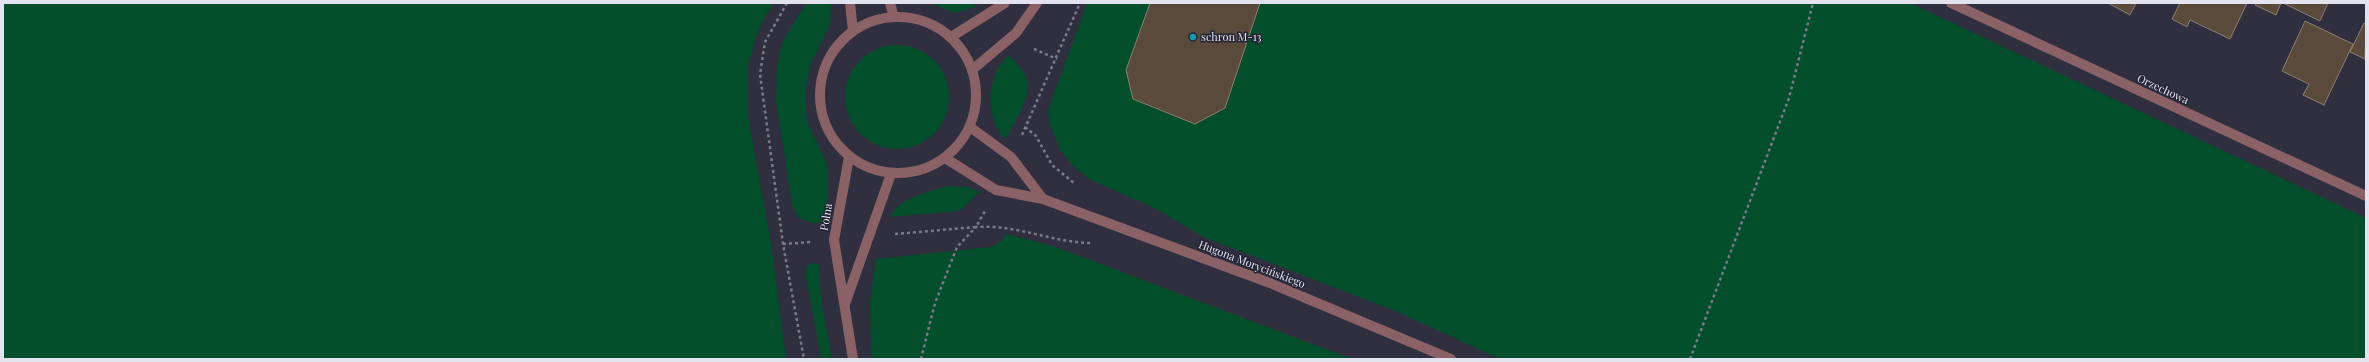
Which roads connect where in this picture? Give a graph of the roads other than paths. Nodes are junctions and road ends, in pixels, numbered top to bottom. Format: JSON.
{"nodes":[{"id":1,"x":850,"y":3,"type":"edge"},
{"id":2,"x":890,"y":3,"type":"edge"},
{"id":3,"x":1005,"y":3,"type":"edge"},
{"id":4,"x":1037,"y":3,"type":"edge"},
{"id":5,"x":1951,"y":3,"type":"edge"},
{"id":6,"x":894,"y":17,"type":"junction"},
{"id":7,"x":853,"y":31,"type":"junction"},
{"id":8,"x":951,"y":37,"type":"junction"},
{"id":9,"x":972,"y":70,"type":"junction"},
{"id":10,"x":970,"y":127,"type":"junction"},
{"id":11,"x":849,"y":157,"type":"junction"},
{"id":12,"x":945,"y":158,"type":"junction"},
{"id":13,"x":891,"y":174,"type":"junction"},
{"id":14,"x":2366,"y":196,"type":"edge"},
{"id":15,"x":1043,"y":199,"type":"junction"},
{"id":16,"x":845,"y":306,"type":"junction"},
{"id":17,"x":853,"y":359,"type":"edge"},
{"id":18,"x":1451,"y":359,"type":"edge"}],
"edges":[{"from":1,"to":7,"type":"street"},
{"from":2,"to":6,"type":"street"},
{"from":3,"to":8,"type":"street"},
{"from":4,"to":9,"type":"street"},
{"from":5,"to":14,"type":"street","name":"Orzechowa"},
{"from":6,"to":7,"type":"street"},
{"from":6,"to":8,"type":"street"},
{"from":7,"to":11,"type":"street"},
{"from":8,"to":9,"type":"street"},
{"from":9,"to":10,"type":"street"},
{"from":10,"to":12,"type":"street"},
{"from":10,"to":15,"type":"street"},
{"from":11,"to":13,"type":"street"},
{"from":11,"to":16,"type":"street","name":"Polna"},
{"from":12,"to":13,"type":"street"},
{"from":12,"to":15,"type":"street","name":"Hugona Morycińskiego"},
{"from":13,"to":16,"type":"street","name":"Polna"},
{"from":15,"to":18,"type":"street","name":"Hugona Morycińskiego"},
{"from":16,"to":17,"type":"street","name":"Polna"}]}
